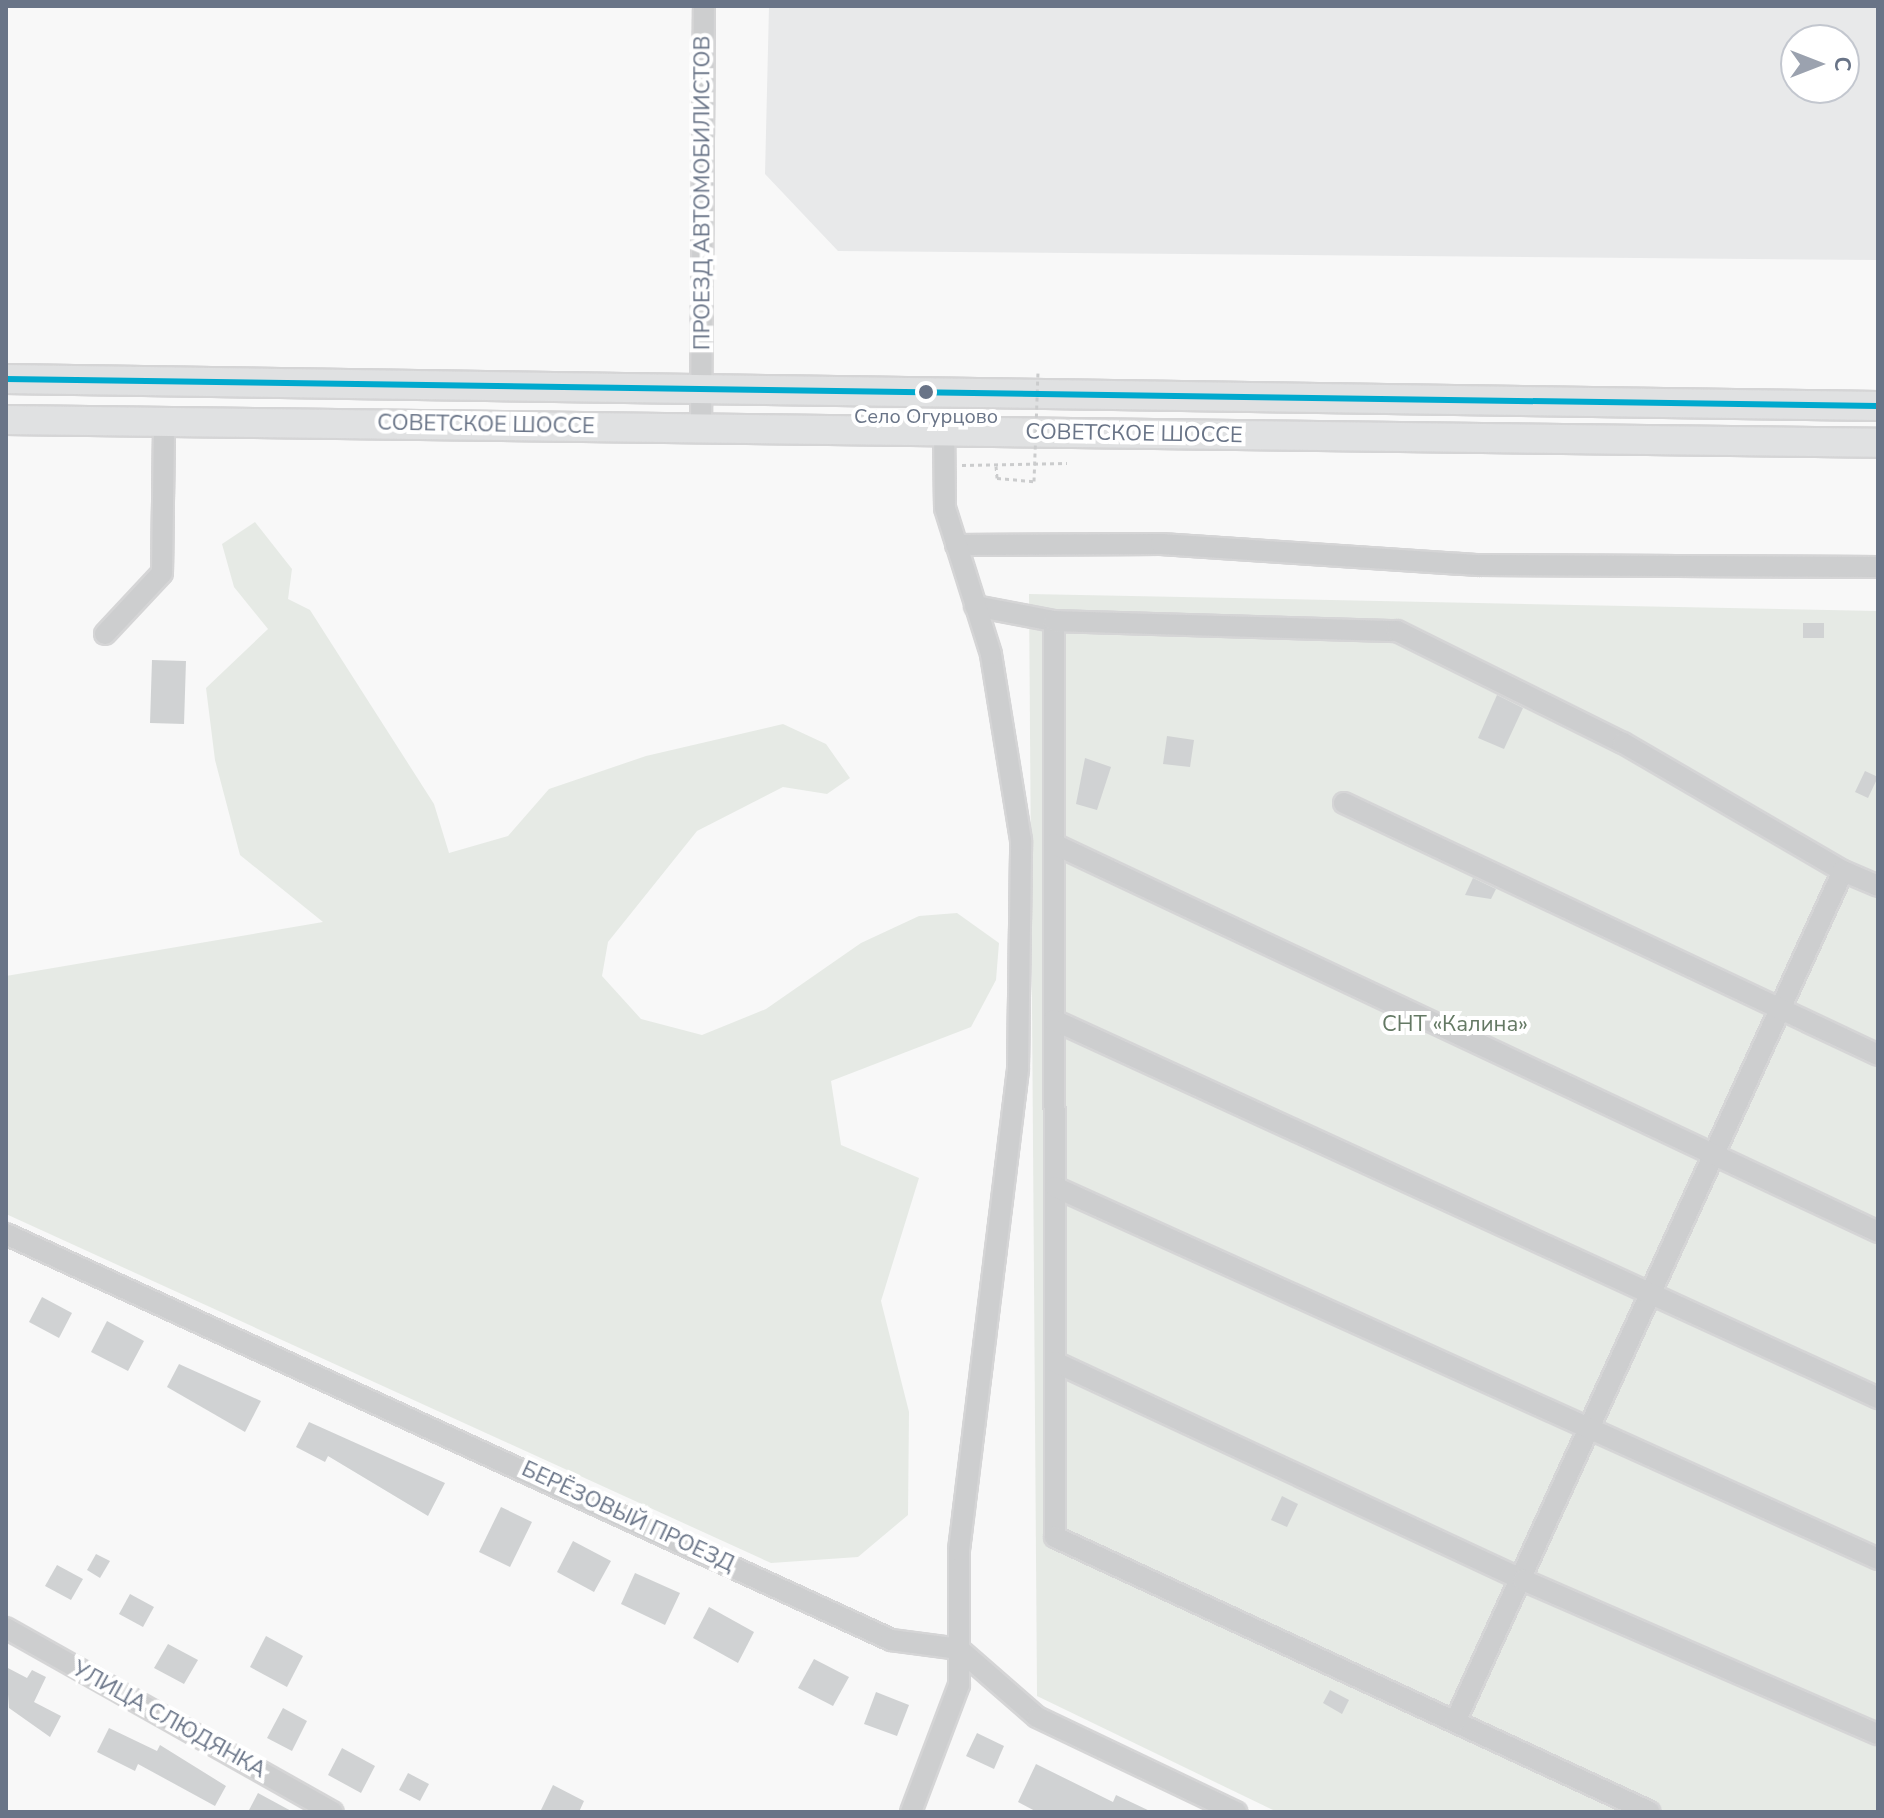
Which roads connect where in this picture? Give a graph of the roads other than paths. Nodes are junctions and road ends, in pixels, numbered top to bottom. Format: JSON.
{"nodes":[{"id":1,"x":704,"y":6,"type":"edge"},
{"id":2,"x":6,"y":379,"type":"edge"},
{"id":3,"x":702,"y":390,"type":"junction"},
{"id":4,"x":1878,"y":406,"type":"edge"},
{"id":5,"x":6,"y":420,"type":"edge"},
{"id":6,"x":164,"y":421,"type":"junction"},
{"id":7,"x":701,"y":427,"type":"junction"},
{"id":8,"x":944,"y":431,"type":"junction"},
{"id":9,"x":1878,"y":443,"type":"edge"},
{"id":10,"x":956,"y":545,"type":"junction"},
{"id":11,"x":1878,"y":567,"type":"edge"},
{"id":12,"x":975,"y":606,"type":"junction"},
{"id":13,"x":1054,"y":621,"type":"junction"},
{"id":14,"x":105,"y":634,"type":"dead end"},
{"id":15,"x":1344,"y":803,"type":"dead end"},
{"id":16,"x":1054,"y":844,"type":"junction"},
{"id":17,"x":1843,"y":871,"type":"junction"},
{"id":18,"x":1878,"y":886,"type":"edge"},
{"id":19,"x":1782,"y":1009,"type":"junction"},
{"id":20,"x":1054,"y":1020,"type":"junction"},
{"id":21,"x":1878,"y":1055,"type":"edge"},
{"id":22,"x":1717,"y":1156,"type":"junction"},
{"id":23,"x":1055,"y":1187,"type":"junction"},
{"id":24,"x":1878,"y":1232,"type":"edge"},
{"id":25,"x":6,"y":1234,"type":"edge"},
{"id":26,"x":1650,"y":1294,"type":"junction"},
{"id":27,"x":1055,"y":1362,"type":"junction"},
{"id":28,"x":1878,"y":1398,"type":"edge"},
{"id":29,"x":1588,"y":1433,"type":"junction"},
{"id":30,"x":1878,"y":1559,"type":"edge"},
{"id":31,"x":1523,"y":1580,"type":"junction"},
{"id":32,"x":6,"y":1628,"type":"edge"},
{"id":33,"x":959,"y":1649,"type":"junction"},
{"id":34,"x":1455,"y":1722,"type":"junction"},
{"id":35,"x":1878,"y":1734,"type":"edge"},
{"id":36,"x":333,"y":1812,"type":"edge"},
{"id":37,"x":911,"y":1812,"type":"edge"},
{"id":38,"x":1236,"y":1812,"type":"edge"},
{"id":39,"x":1650,"y":1812,"type":"edge"}],
"edges":[{"from":1,"to":3,"type":"street","name":"ПРОЕЗД АВТОМОБИЛИСТОВ"},
{"from":2,"to":3,"type":"highway","name":"СОВЕТСКОЕ ШОССЕ"},
{"from":3,"to":4,"type":"highway","name":"СОВЕТСКОЕ ШОССЕ"},
{"from":3,"to":7,"type":"street","name":"ПРОЕЗД АВТОМОБИЛИСТОВ"},
{"from":5,"to":6,"type":"highway","name":"СОВЕТСКОЕ ШОССЕ"},
{"from":6,"to":7,"type":"highway","name":"СОВЕТСКОЕ ШОССЕ"},
{"from":6,"to":14,"type":"street"},
{"from":7,"to":8,"type":"highway","name":"СОВЕТСКОЕ ШОССЕ"},
{"from":8,"to":9,"type":"highway","name":"СОВЕТСКОЕ ШОССЕ"},
{"from":8,"to":10,"type":"street"},
{"from":10,"to":11,"type":"street"},
{"from":10,"to":12,"type":"street"},
{"from":12,"to":13,"type":"street"},
{"from":12,"to":33,"type":"street"},
{"from":13,"to":16,"type":"street"},
{"from":13,"to":17,"type":"street"},
{"from":15,"to":19,"type":"street"},
{"from":16,"to":20,"type":"street"},
{"from":16,"to":22,"type":"street"},
{"from":17,"to":18,"type":"street"},
{"from":17,"to":19,"type":"street"},
{"from":19,"to":21,"type":"street"},
{"from":19,"to":22,"type":"street"},
{"from":20,"to":23,"type":"street"},
{"from":20,"to":26,"type":"street"},
{"from":22,"to":24,"type":"street"},
{"from":22,"to":26,"type":"street"},
{"from":23,"to":27,"type":"street"},
{"from":23,"to":29,"type":"street"},
{"from":25,"to":33,"type":"street","name":"БЕРЁЗОВЫЙ ПРОЕЗД"},
{"from":26,"to":28,"type":"street"},
{"from":26,"to":29,"type":"street"},
{"from":27,"to":31,"type":"street"},
{"from":27,"to":34,"type":"street"},
{"from":29,"to":30,"type":"street"},
{"from":29,"to":31,"type":"street"},
{"from":31,"to":34,"type":"street"},
{"from":31,"to":35,"type":"street"},
{"from":32,"to":36,"type":"street","name":"УЛИЦА СЛЮДЯНКА"},
{"from":33,"to":37,"type":"street"},
{"from":33,"to":38,"type":"street"},
{"from":34,"to":39,"type":"street"}]}
